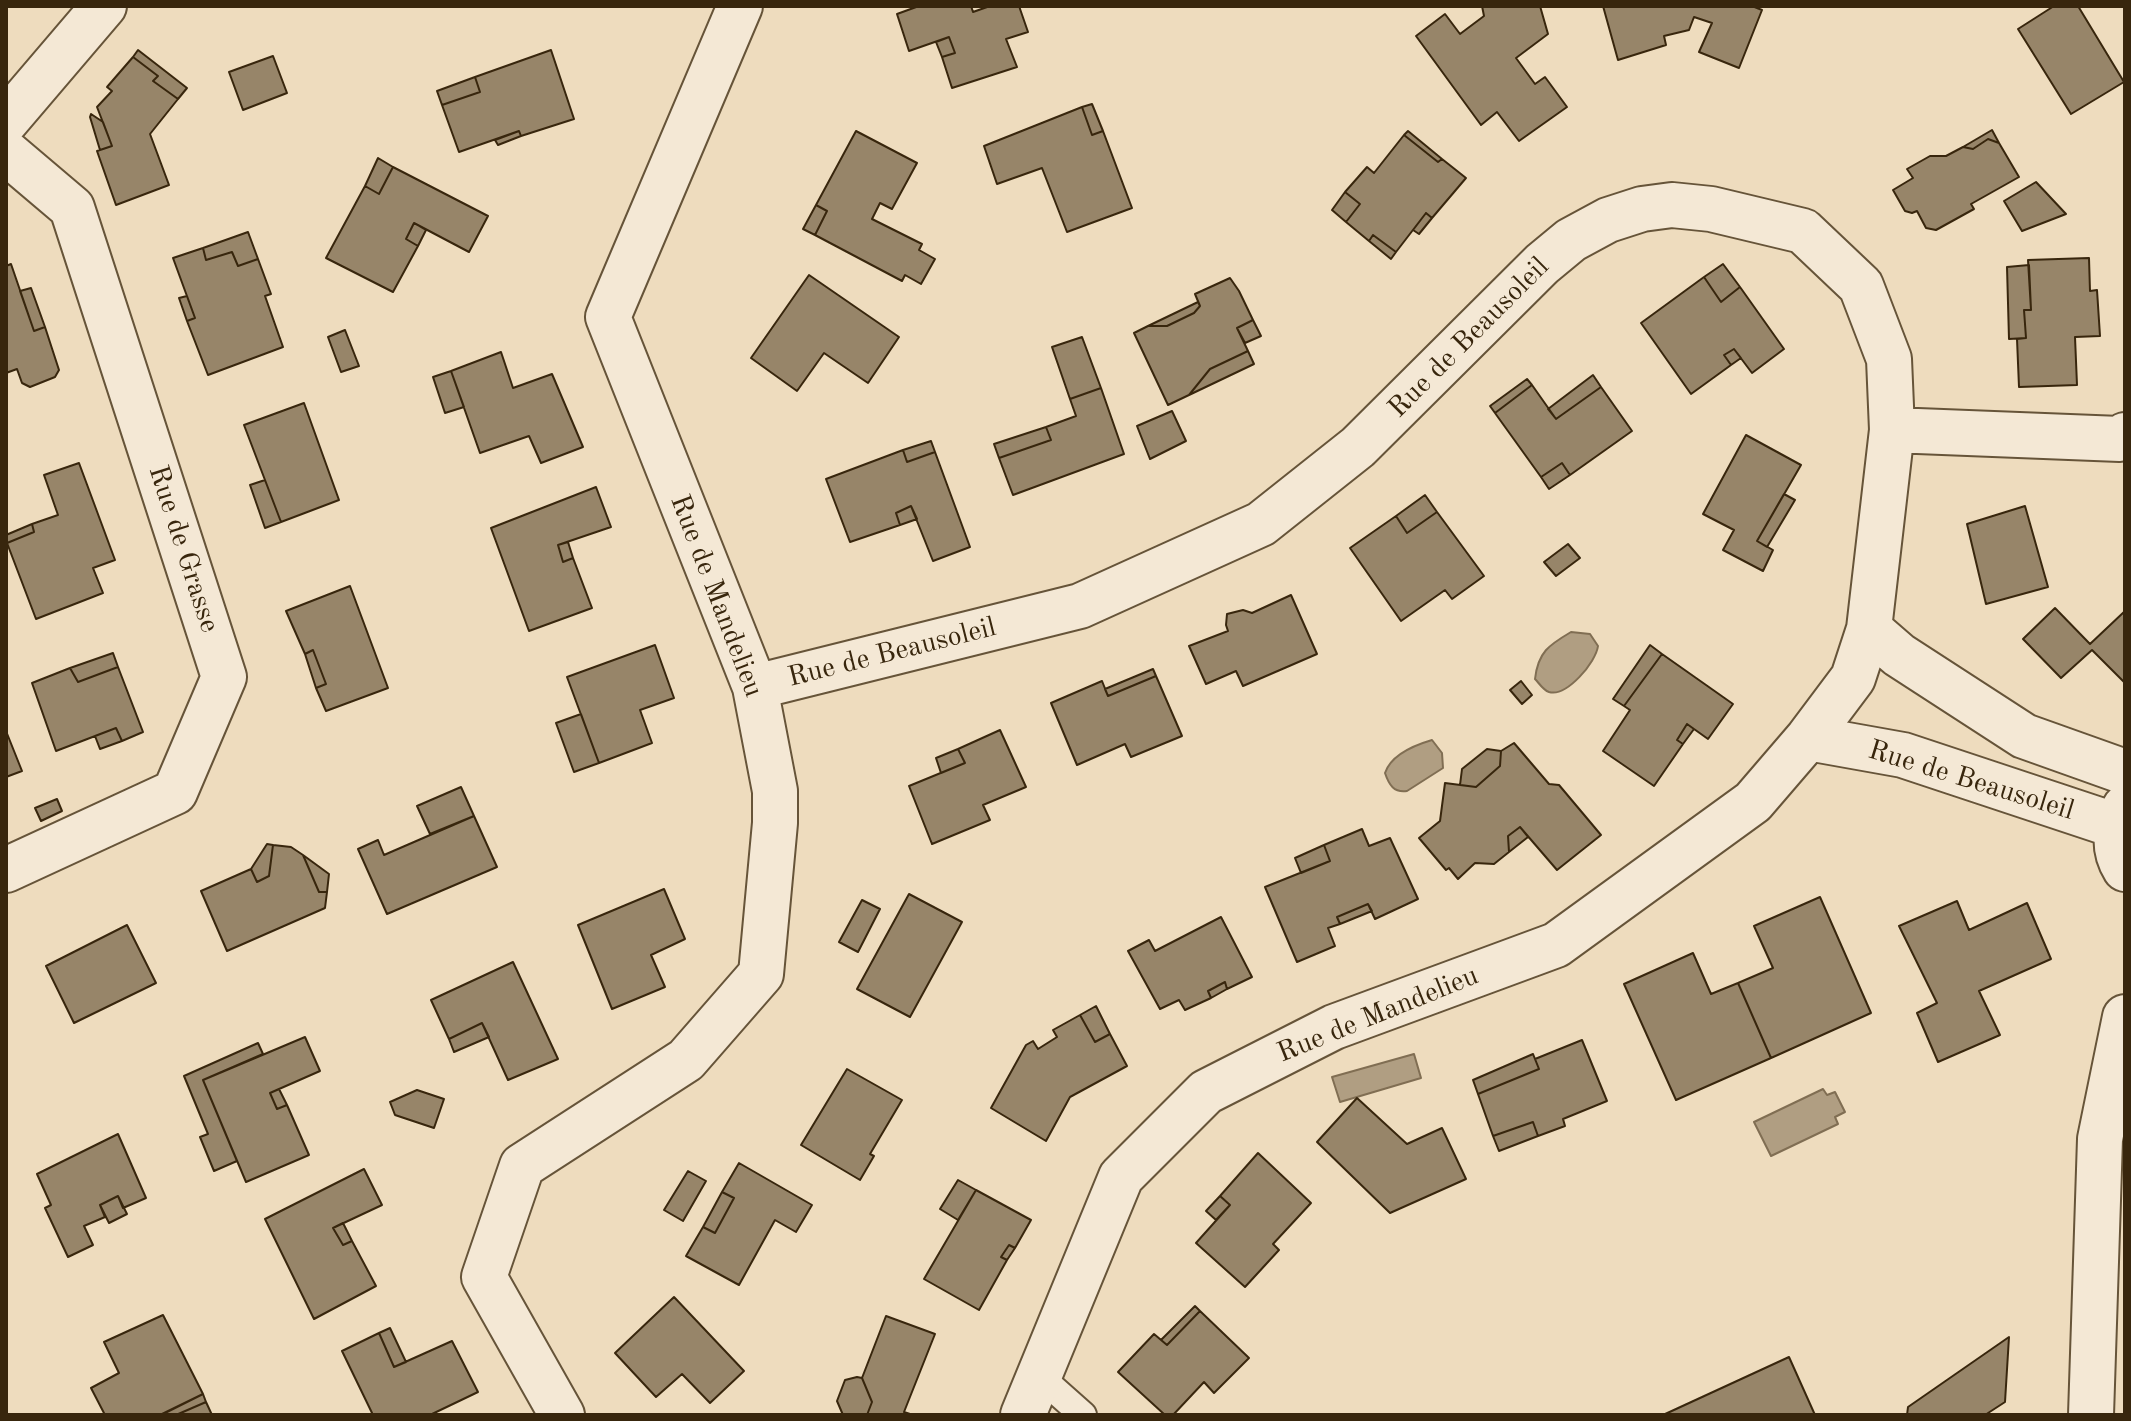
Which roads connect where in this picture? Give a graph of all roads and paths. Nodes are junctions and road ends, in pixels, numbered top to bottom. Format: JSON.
{"nodes":[{"id":1,"x":104,"y":6,"type":"edge"},
{"id":2,"x":740,"y":6,"type":"edge"},
{"id":3,"x":6,"y":121,"type":"edge"},
{"id":4,"x":6,"y":152,"type":"edge"},
{"id":5,"x":1892,"y":430,"type":"junction"},
{"id":6,"x":2125,"y":435,"type":"edge"},
{"id":7,"x":1869,"y":629,"type":"junction"},
{"id":8,"x":755,"y":687,"type":"junction"},
{"id":9,"x":1808,"y":738,"type":"junction"},
{"id":10,"x":2125,"y":772,"type":"edge"},
{"id":11,"x":2121,"y":816,"type":"edge"},
{"id":12,"x":2125,"y":869,"type":"edge"},
{"id":13,"x":6,"y":870,"type":"edge"},
{"id":14,"x":2125,"y":1017,"type":"edge"},
{"id":15,"x":1038,"y":1375,"type":"junction"},
{"id":16,"x":562,"y":1415,"type":"edge"},
{"id":17,"x":1023,"y":1415,"type":"edge"},
{"id":18,"x":1083,"y":1415,"type":"edge"},
{"id":19,"x":2091,"y":1415,"type":"edge"}],
"edges":[{"from":1,"to":3,"type":"street"},
{"from":2,"to":8,"type":"street","name":"Rue de Mandelieu"},
{"from":4,"to":13,"type":"street","name":"Rue de Grasse"},
{"from":5,"to":6,"type":"street"},
{"from":5,"to":7,"type":"street","name":"Rue de Beausoleil"},
{"from":5,"to":8,"type":"street","name":"Rue de Beausoleil"},
{"from":7,"to":9,"type":"street","name":"Rue de Beausoleil"},
{"from":7,"to":10,"type":"street","name":"Rue de Beausoleil"},
{"from":8,"to":16,"type":"street","name":"Rue de Mandelieu"},
{"from":9,"to":11,"type":"street","name":"Rue de Beausoleil"},
{"from":9,"to":15,"type":"street","name":"Rue de Mandelieu"},
{"from":11,"to":12,"type":"street"},
{"from":14,"to":19,"type":"street"},
{"from":15,"to":17,"type":"street","name":"Rue de Mandelieu"},
{"from":15,"to":18,"type":"lane"}]}
